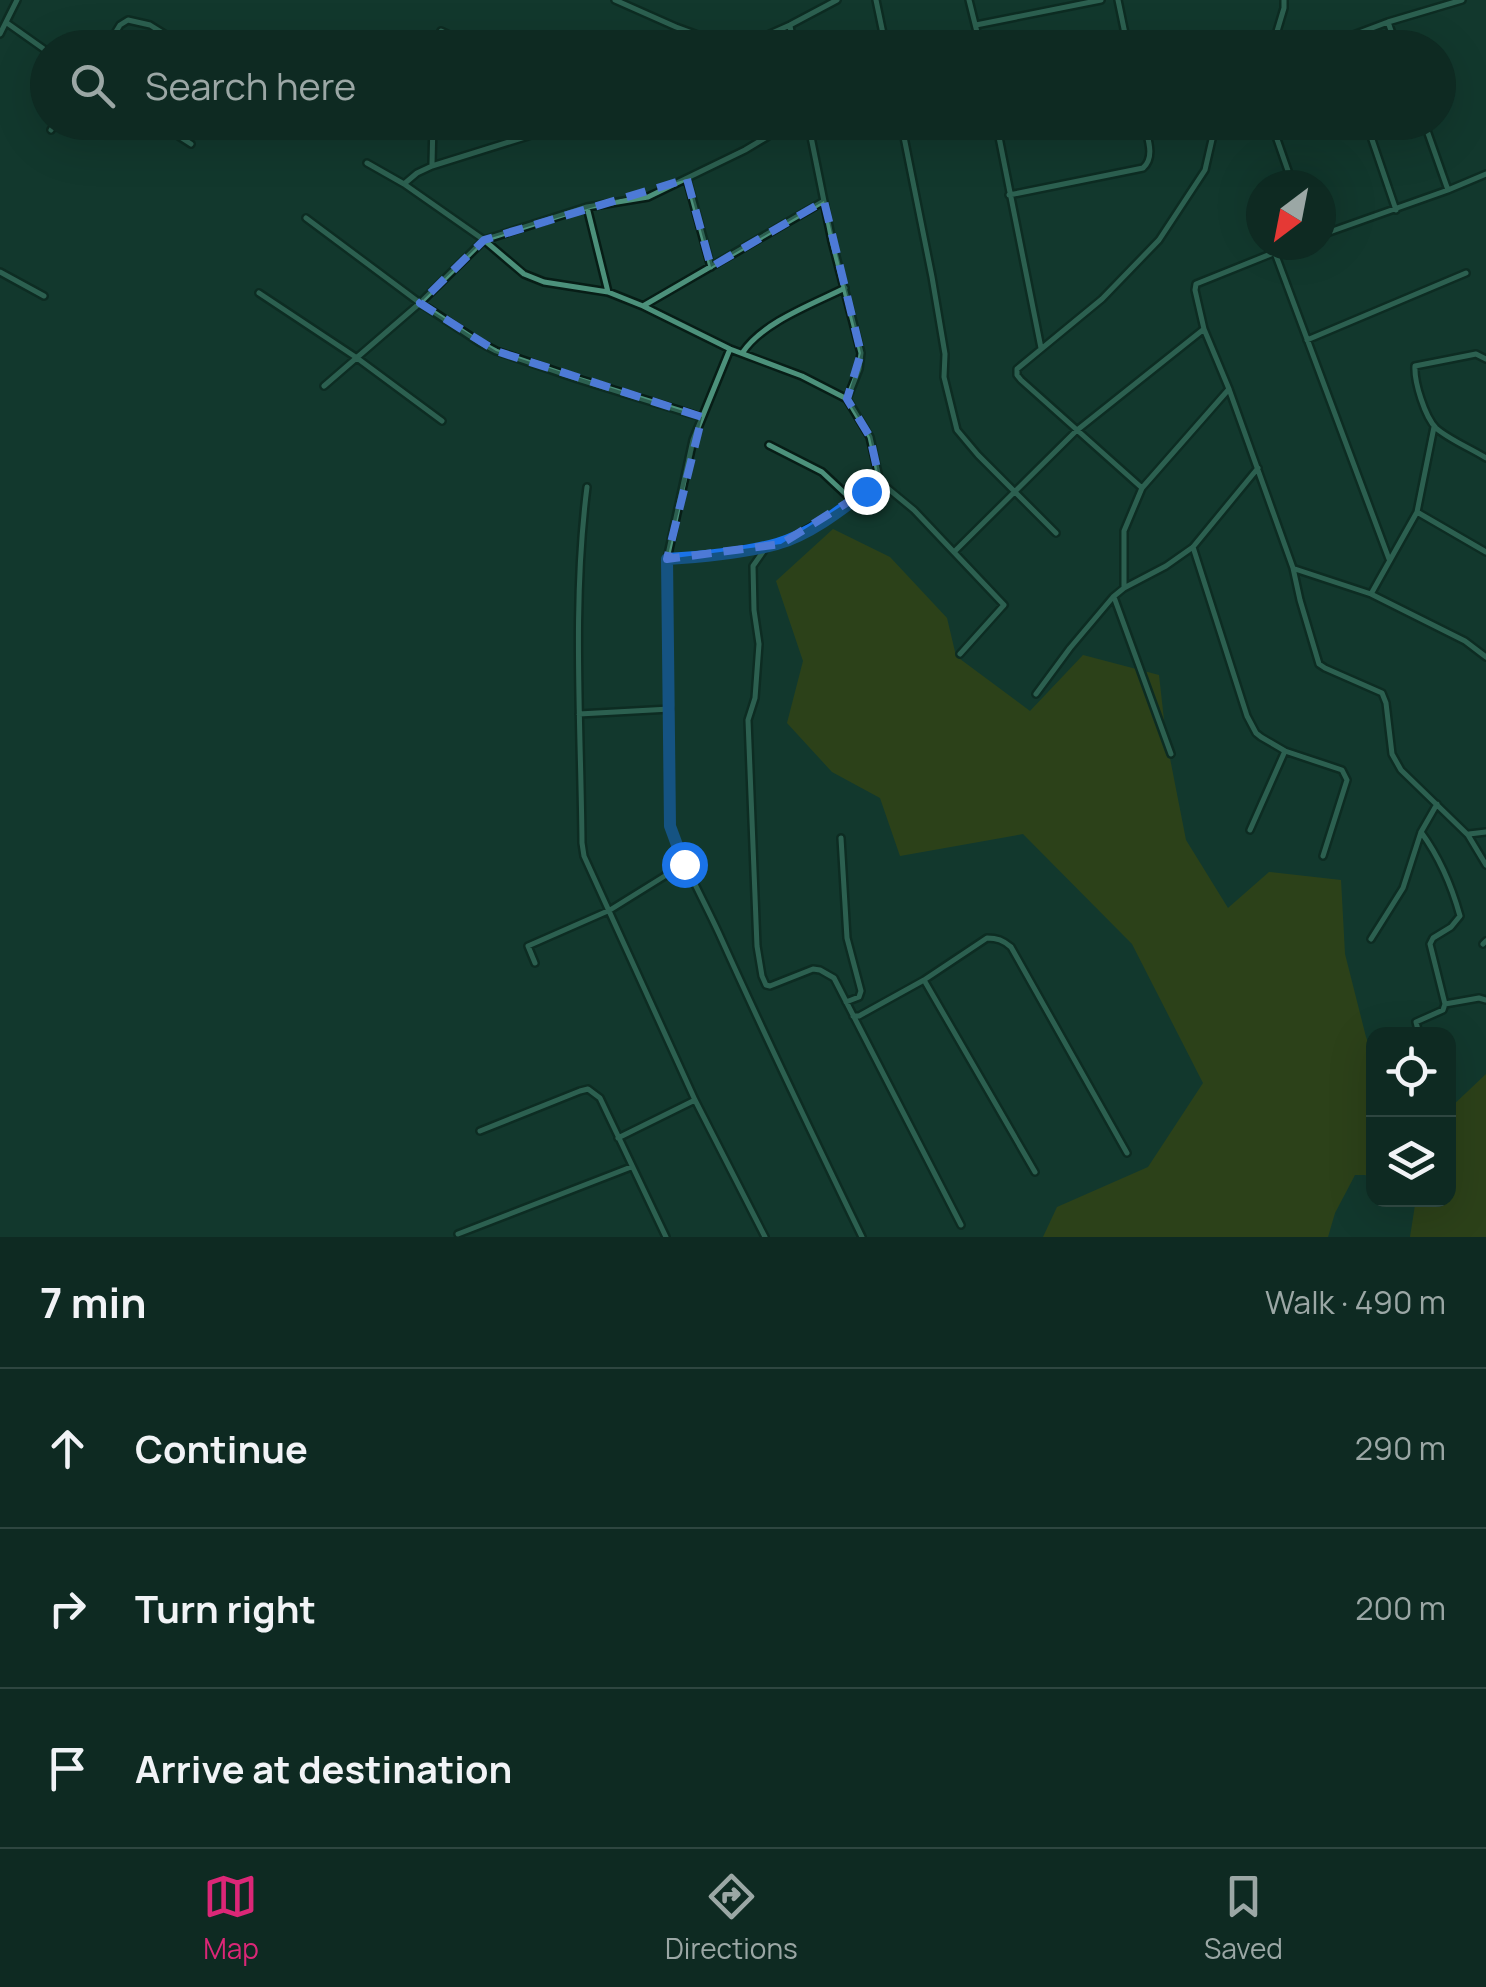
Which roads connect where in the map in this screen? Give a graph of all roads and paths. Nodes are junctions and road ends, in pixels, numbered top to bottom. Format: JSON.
{"nodes":[{"id":1,"x":17,"y":0,"type":"edge"},
{"id":2,"x":615,"y":0,"type":"edge"},
{"id":3,"x":837,"y":0,"type":"edge"},
{"id":4,"x":876,"y":0,"type":"edge"},
{"id":5,"x":970,"y":0,"type":"edge"},
{"id":6,"x":1100,"y":0,"type":"edge"},
{"id":7,"x":1118,"y":0,"type":"edge"},
{"id":8,"x":1284,"y":0,"type":"edge"},
{"id":9,"x":1462,"y":0,"type":"edge"},
{"id":10,"x":1388,"y":22,"type":"junction"},
{"id":11,"x":6,"y":23,"type":"junction"},
{"id":12,"x":790,"y":25,"type":"junction"},
{"id":13,"x":976,"y":25,"type":"junction"},
{"id":14,"x":117,"y":30,"type":"edge"},
{"id":15,"x":158,"y":30,"type":"edge"},
{"id":16,"x":685,"y":30,"type":"edge"},
{"id":17,"x":778,"y":30,"type":"edge"},
{"id":18,"x":791,"y":30,"type":"edge"},
{"id":19,"x":882,"y":30,"type":"edge"},
{"id":20,"x":977,"y":30,"type":"edge"},
{"id":21,"x":1124,"y":30,"type":"edge"},
{"id":22,"x":1277,"y":30,"type":"edge"},
{"id":23,"x":1371,"y":30,"type":"edge"},
{"id":24,"x":1391,"y":30,"type":"edge"},
{"id":25,"x":0,"y":34,"type":"edge"},
{"id":26,"x":30,"y":40,"type":"edge"},
{"id":27,"x":185,"y":140,"type":"edge"},
{"id":28,"x":433,"y":140,"type":"edge"},
{"id":29,"x":515,"y":140,"type":"edge"},
{"id":30,"x":762,"y":140,"type":"edge"},
{"id":31,"x":812,"y":140,"type":"edge"},
{"id":32,"x":905,"y":140,"type":"edge"},
{"id":33,"x":999,"y":140,"type":"edge"},
{"id":34,"x":1147,"y":140,"type":"edge"},
{"id":35,"x":1212,"y":140,"type":"edge"},
{"id":36,"x":1277,"y":140,"type":"edge"},
{"id":37,"x":1372,"y":140,"type":"edge"},
{"id":38,"x":1430,"y":140,"type":"edge"},
{"id":39,"x":191,"y":144,"type":"dead end"},
{"id":40,"x":367,"y":164,"type":"dead end"},
{"id":41,"x":432,"y":166,"type":"junction"},
{"id":42,"x":1288,"y":170,"type":"edge"},
{"id":43,"x":1486,"y":174,"type":"edge"},
{"id":44,"x":687,"y":179,"type":"junction"},
{"id":45,"x":404,"y":184,"type":"junction"},
{"id":46,"x":1448,"y":190,"type":"junction"},
{"id":47,"x":1009,"y":196,"type":"junction"},
{"id":48,"x":824,"y":201,"type":"junction"},
{"id":49,"x":587,"y":206,"type":"junction"},
{"id":50,"x":1396,"y":210,"type":"junction"},
{"id":51,"x":306,"y":218,"type":"dead end"},
{"id":52,"x":1336,"y":230,"type":"edge"},
{"id":53,"x":484,"y":240,"type":"junction"},
{"id":54,"x":1254,"y":260,"type":"edge"},
{"id":55,"x":1277,"y":260,"type":"edge"},
{"id":56,"x":711,"y":268,"type":"junction"},
{"id":57,"x":1466,"y":273,"type":"dead end"},
{"id":58,"x":1,"y":274,"type":"edge"},
{"id":59,"x":845,"y":288,"type":"junction"},
{"id":60,"x":608,"y":292,"type":"junction"},
{"id":61,"x":259,"y":293,"type":"dead end"},
{"id":62,"x":44,"y":296,"type":"dead end"},
{"id":63,"x":420,"y":303,"type":"junction"},
{"id":64,"x":642,"y":306,"type":"junction"},
{"id":65,"x":1204,"y":329,"type":"junction"},
{"id":66,"x":1307,"y":340,"type":"junction"},
{"id":67,"x":1041,"y":348,"type":"junction"},
{"id":68,"x":730,"y":349,"type":"junction"},
{"id":69,"x":743,"y":352,"type":"junction"},
{"id":70,"x":357,"y":358,"type":"junction"},
{"id":71,"x":1486,"y":360,"type":"edge"},
{"id":72,"x":324,"y":386,"type":"dead end"},
{"id":73,"x":1229,"y":389,"type":"junction"},
{"id":74,"x":847,"y":399,"type":"junction"},
{"id":75,"x":702,"y":417,"type":"junction"},
{"id":76,"x":442,"y":420,"type":"dead end"},
{"id":77,"x":1434,"y":427,"type":"junction"},
{"id":78,"x":1076,"y":431,"type":"junction"},
{"id":79,"x":768,"y":445,"type":"dead end"},
{"id":80,"x":1486,"y":458,"type":"edge"},
{"id":81,"x":1258,"y":468,"type":"junction"},
{"id":82,"x":880,"y":482,"type":"junction"},
{"id":83,"x":586,"y":488,"type":"dead end"},
{"id":84,"x":1142,"y":488,"type":"junction"},
{"id":85,"x":1015,"y":491,"type":"junction"},
{"id":86,"x":853,"y":500,"type":"junction"},
{"id":87,"x":1417,"y":512,"type":"junction"},
{"id":88,"x":1056,"y":533,"type":"dead end"},
{"id":89,"x":767,"y":546,"type":"junction"},
{"id":90,"x":1193,"y":547,"type":"junction"},
{"id":91,"x":955,"y":551,"type":"junction"},
{"id":92,"x":1486,"y":552,"type":"edge"},
{"id":93,"x":667,"y":559,"type":"junction"},
{"id":94,"x":1389,"y":559,"type":"junction"},
{"id":95,"x":1293,"y":568,"type":"junction"},
{"id":96,"x":1124,"y":588,"type":"junction"},
{"id":97,"x":1371,"y":594,"type":"junction"},
{"id":98,"x":1114,"y":597,"type":"junction"},
{"id":99,"x":960,"y":654,"type":"dead end"},
{"id":100,"x":1486,"y":657,"type":"edge"},
{"id":101,"x":1036,"y":694,"type":"dead end"},
{"id":102,"x":670,"y":709,"type":"junction"},
{"id":103,"x":579,"y":714,"type":"junction"},
{"id":104,"x":1285,"y":751,"type":"junction"},
{"id":105,"x":1171,"y":754,"type":"dead end"},
{"id":106,"x":1436,"y":804,"type":"junction"},
{"id":107,"x":1250,"y":830,"type":"dead end"},
{"id":108,"x":1422,"y":832,"type":"junction"},
{"id":109,"x":1486,"y":832,"type":"edge"},
{"id":110,"x":1468,"y":834,"type":"junction"},
{"id":111,"x":840,"y":838,"type":"dead end"},
{"id":112,"x":1322,"y":856,"type":"dead end"},
{"id":113,"x":684,"y":864,"type":"junction"},
{"id":114,"x":1486,"y":866,"type":"edge"},
{"id":115,"x":610,"y":910,"type":"junction"},
{"id":116,"x":1371,"y":939,"type":"dead end"},
{"id":117,"x":536,"y":962,"type":"dead end"},
{"id":118,"x":924,"y":980,"type":"junction"},
{"id":119,"x":1486,"y":1000,"type":"edge"},
{"id":120,"x":846,"y":1002,"type":"junction"},
{"id":121,"x":1446,"y":1004,"type":"junction"},
{"id":122,"x":853,"y":1016,"type":"junction"},
{"id":123,"x":1417,"y":1027,"type":"edge"},
{"id":124,"x":695,"y":1100,"type":"junction"},
{"id":125,"x":480,"y":1131,"type":"dead end"},
{"id":126,"x":618,"y":1138,"type":"junction"},
{"id":127,"x":1127,"y":1154,"type":"dead end"},
{"id":128,"x":631,"y":1167,"type":"junction"},
{"id":129,"x":1035,"y":1172,"type":"dead end"},
{"id":130,"x":961,"y":1226,"type":"dead end"},
{"id":131,"x":458,"y":1234,"type":"dead end"},
{"id":132,"x":666,"y":1237,"type":"edge"},
{"id":133,"x":764,"y":1237,"type":"edge"},
{"id":134,"x":862,"y":1237,"type":"edge"}],
"edges":[{"from":1,"to":11,"type":"street"},
{"from":2,"to":16,"type":"street"},
{"from":3,"to":12,"type":"street"},
{"from":4,"to":19,"type":"street"},
{"from":5,"to":13,"type":"street"},
{"from":6,"to":13,"type":"street"},
{"from":7,"to":21,"type":"street"},
{"from":8,"to":22,"type":"street"},
{"from":9,"to":10,"type":"street"},
{"from":10,"to":23,"type":"street"},
{"from":10,"to":24,"type":"street"},
{"from":11,"to":25,"type":"street"},
{"from":11,"to":26,"type":"street"},
{"from":12,"to":17,"type":"street"},
{"from":12,"to":18,"type":"street"},
{"from":13,"to":20,"type":"street"},
{"from":14,"to":15,"type":"street"},
{"from":27,"to":39,"type":"street"},
{"from":28,"to":41,"type":"street"},
{"from":29,"to":41,"type":"street"},
{"from":30,"to":44,"type":"street"},
{"from":31,"to":48,"type":"street"},
{"from":32,"to":85,"type":"street"},
{"from":33,"to":47,"type":"street"},
{"from":34,"to":47,"type":"street"},
{"from":35,"to":67,"type":"street"},
{"from":36,"to":42,"type":"street"},
{"from":37,"to":50,"type":"street"},
{"from":38,"to":46,"type":"street"},
{"from":40,"to":45,"type":"street"},
{"from":41,"to":45,"type":"street"},
{"from":43,"to":46,"type":"street"},
{"from":44,"to":49,"type":"street"},
{"from":44,"to":56,"type":"street"},
{"from":45,"to":53,"type":"street"},
{"from":46,"to":50,"type":"street"},
{"from":47,"to":67,"type":"street"},
{"from":48,"to":56,"type":"street"},
{"from":48,"to":59,"type":"street"},
{"from":49,"to":53,"type":"street"},
{"from":49,"to":60,"type":"street"},
{"from":50,"to":52,"type":"street"},
{"from":51,"to":63,"type":"street"},
{"from":53,"to":60,"type":"street"},
{"from":53,"to":63,"type":"street"},
{"from":54,"to":65,"type":"street"},
{"from":55,"to":66,"type":"street"},
{"from":56,"to":64,"type":"street"},
{"from":57,"to":66,"type":"street"},
{"from":58,"to":62,"type":"street"},
{"from":59,"to":69,"type":"street"},
{"from":59,"to":74,"type":"street"},
{"from":60,"to":64,"type":"street"},
{"from":61,"to":70,"type":"street"},
{"from":63,"to":70,"type":"street"},
{"from":63,"to":75,"type":"street"},
{"from":64,"to":68,"type":"street"},
{"from":65,"to":73,"type":"street"},
{"from":65,"to":78,"type":"street"},
{"from":66,"to":94,"type":"street"},
{"from":67,"to":78,"type":"street"},
{"from":68,"to":69,"type":"street"},
{"from":68,"to":75,"type":"street"},
{"from":69,"to":74,"type":"street"},
{"from":70,"to":72,"type":"street"},
{"from":70,"to":76,"type":"street"},
{"from":71,"to":77,"type":"street"},
{"from":73,"to":81,"type":"street"},
{"from":73,"to":84,"type":"street"},
{"from":74,"to":82,"type":"street"},
{"from":75,"to":93,"type":"street"},
{"from":77,"to":80,"type":"street"},
{"from":77,"to":87,"type":"street"},
{"from":78,"to":84,"type":"street"},
{"from":78,"to":85,"type":"street"},
{"from":79,"to":86,"type":"street"},
{"from":81,"to":90,"type":"street"},
{"from":81,"to":95,"type":"street"},
{"from":82,"to":86,"type":"street"},
{"from":82,"to":91,"type":"street"},
{"from":83,"to":103,"type":"street"},
{"from":84,"to":96,"type":"street"},
{"from":85,"to":88,"type":"street"},
{"from":85,"to":91,"type":"street"},
{"from":86,"to":89,"type":"street"},
{"from":87,"to":92,"type":"street"},
{"from":87,"to":94,"type":"street"},
{"from":89,"to":93,"type":"street"},
{"from":89,"to":120,"type":"street"},
{"from":90,"to":96,"type":"street"},
{"from":90,"to":104,"type":"street"},
{"from":91,"to":99,"type":"street"},
{"from":93,"to":102,"type":"street"},
{"from":94,"to":97,"type":"street"},
{"from":95,"to":97,"type":"street"},
{"from":95,"to":106,"type":"street"},
{"from":96,"to":98,"type":"street"},
{"from":97,"to":100,"type":"street"},
{"from":98,"to":101,"type":"street"},
{"from":98,"to":105,"type":"street"},
{"from":102,"to":103,"type":"street"},
{"from":102,"to":113,"type":"street"},
{"from":103,"to":115,"type":"street"},
{"from":104,"to":107,"type":"street"},
{"from":104,"to":112,"type":"street"},
{"from":106,"to":108,"type":"street"},
{"from":106,"to":110,"type":"street"},
{"from":108,"to":116,"type":"street"},
{"from":108,"to":121,"type":"street"},
{"from":109,"to":110,"type":"street"},
{"from":110,"to":114,"type":"street"},
{"from":111,"to":120,"type":"street"},
{"from":113,"to":115,"type":"street"},
{"from":113,"to":134,"type":"street"},
{"from":115,"to":117,"type":"street"},
{"from":115,"to":124,"type":"street"},
{"from":118,"to":122,"type":"street"},
{"from":118,"to":127,"type":"street"},
{"from":118,"to":129,"type":"street"},
{"from":119,"to":121,"type":"street"},
{"from":120,"to":122,"type":"street"},
{"from":121,"to":123,"type":"street"},
{"from":122,"to":130,"type":"street"},
{"from":124,"to":126,"type":"street"},
{"from":124,"to":133,"type":"street"},
{"from":125,"to":126,"type":"street"},
{"from":126,"to":128,"type":"street"},
{"from":128,"to":131,"type":"street"},
{"from":128,"to":132,"type":"street"}]}
